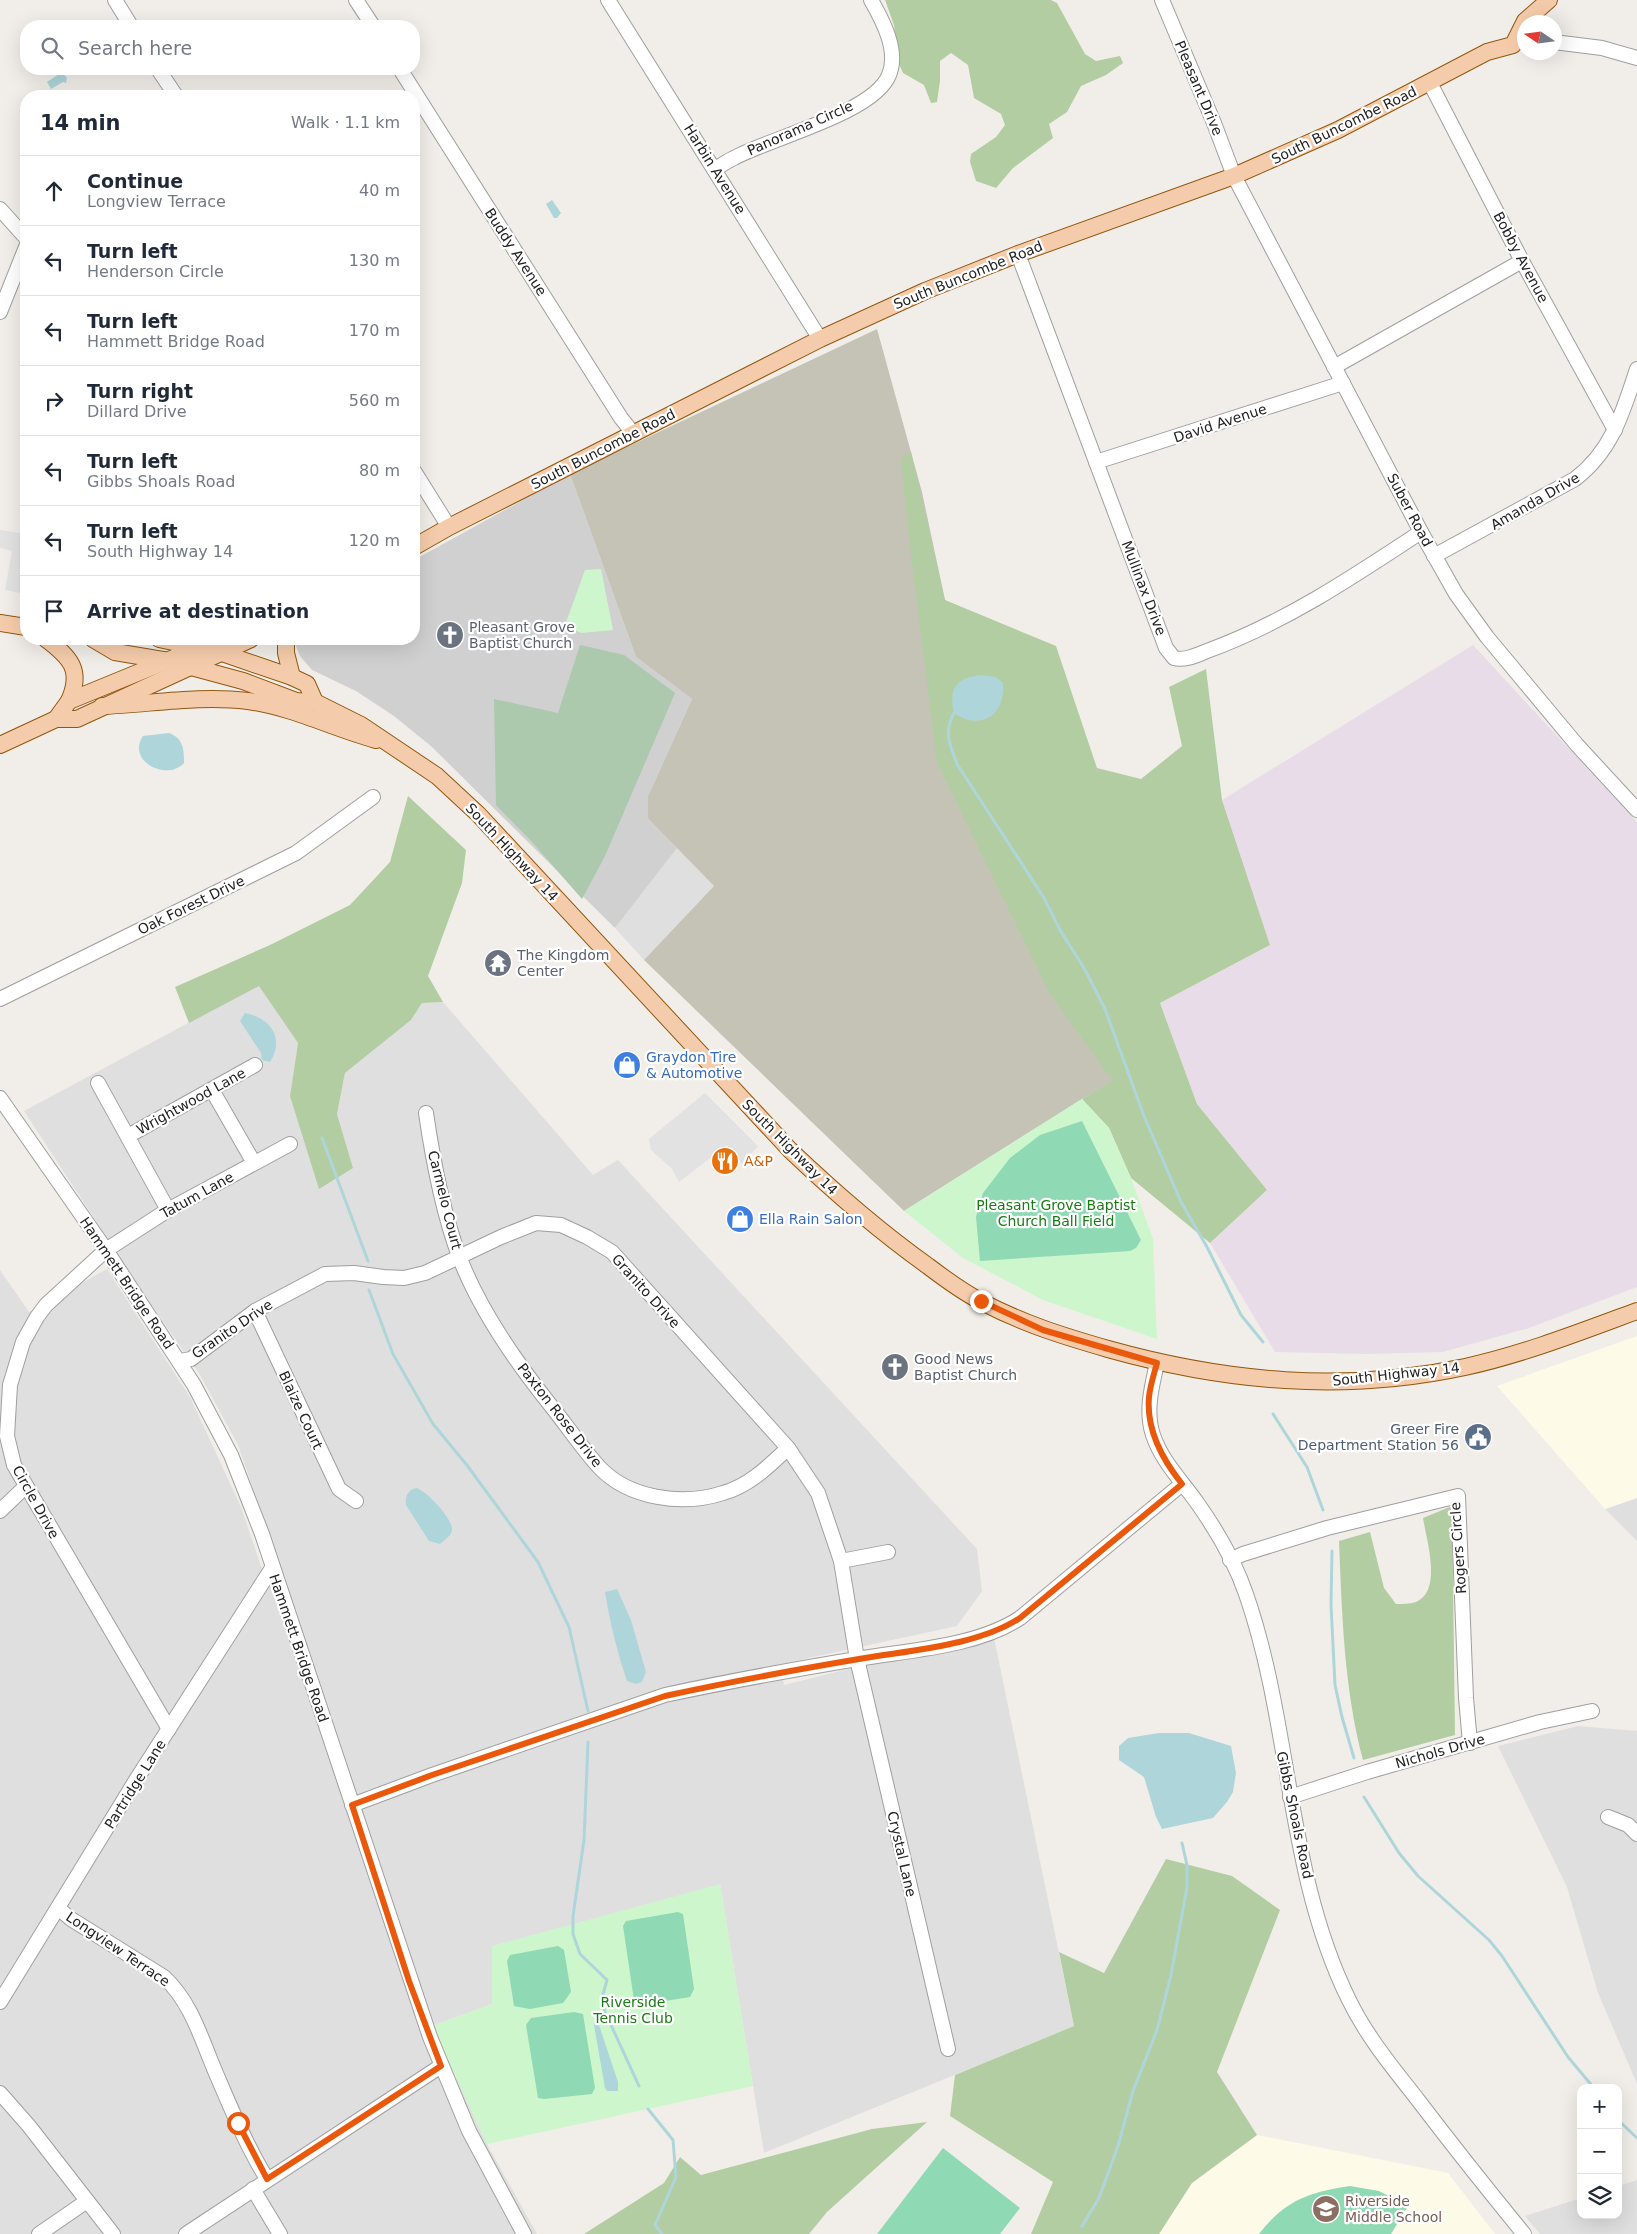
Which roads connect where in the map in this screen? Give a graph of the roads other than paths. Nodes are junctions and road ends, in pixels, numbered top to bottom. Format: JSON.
{"nodes":[{"id":1,"x":115,"y":0,"type":"edge"},
{"id":2,"x":356,"y":0,"type":"edge"},
{"id":3,"x":608,"y":0,"type":"edge"},
{"id":4,"x":871,"y":0,"type":"edge"},
{"id":5,"x":1162,"y":0,"type":"edge"},
{"id":6,"x":1549,"y":0,"type":"edge"},
{"id":7,"x":1532,"y":15,"type":"edge"},
{"id":8,"x":127,"y":20,"type":"edge"},
{"id":9,"x":369,"y":20,"type":"edge"},
{"id":10,"x":1562,"y":43,"type":"edge"},
{"id":11,"x":1517,"y":44,"type":"edge"},
{"id":12,"x":1637,"y":58,"type":"edge"},
{"id":13,"x":162,"y":75,"type":"edge"},
{"id":14,"x":404,"y":75,"type":"edge"},
{"id":15,"x":1430,"y":83,"type":"junction"},
{"id":16,"x":172,"y":90,"type":"edge"},
{"id":17,"x":413,"y":90,"type":"edge"},
{"id":18,"x":420,"y":101,"type":"edge"},
{"id":19,"x":714,"y":169,"type":"junction"},
{"id":20,"x":1234,"y":176,"type":"junction"},
{"id":21,"x":0,"y":209,"type":"edge"},
{"id":22,"x":20,"y":231,"type":"edge"},
{"id":23,"x":1018,"y":254,"type":"junction"},
{"id":24,"x":20,"y":261,"type":"edge"},
{"id":25,"x":1522,"y":261,"type":"junction"},
{"id":26,"x":0,"y":312,"type":"edge"},
{"id":27,"x":820,"y":339,"type":"junction"},
{"id":28,"x":1334,"y":366,"type":"junction"},
{"id":29,"x":1637,"y":369,"type":"edge"},
{"id":30,"x":1343,"y":383,"type":"junction"},
{"id":31,"x":1616,"y":430,"type":"junction"},
{"id":32,"x":633,"y":433,"type":"junction"},
{"id":33,"x":1096,"y":462,"type":"junction"},
{"id":34,"x":420,"y":481,"type":"edge"},
{"id":35,"x":449,"y":527,"type":"junction"},
{"id":36,"x":1421,"y":532,"type":"junction"},
{"id":37,"x":420,"y":544,"type":"edge"},
{"id":38,"x":1434,"y":556,"type":"junction"},
{"id":39,"x":0,"y":623,"type":"edge"},
{"id":40,"x":20,"y":626,"type":"edge"},
{"id":41,"x":53,"y":645,"type":"edge"},
{"id":42,"x":103,"y":645,"type":"edge"},
{"id":43,"x":186,"y":645,"type":"edge"},
{"id":44,"x":286,"y":645,"type":"edge"},
{"id":45,"x":220,"y":646,"type":"edge"},
{"id":46,"x":199,"y":648,"type":"junction"},
{"id":47,"x":169,"y":661,"type":"junction"},
{"id":48,"x":189,"y":666,"type":"junction"},
{"id":49,"x":292,"y":677,"type":"junction"},
{"id":50,"x":69,"y":701,"type":"junction"},
{"id":51,"x":315,"y":702,"type":"junction"},
{"id":52,"x":102,"y":706,"type":"junction"},
{"id":53,"x":56,"y":719,"type":"junction"},
{"id":54,"x":390,"y":744,"type":"junction"},
{"id":55,"x":0,"y":745,"type":"edge"},
{"id":56,"x":373,"y":797,"type":"dead end"},
{"id":57,"x":1637,"y":810,"type":"edge"},
{"id":58,"x":0,"y":1000,"type":"edge"},
{"id":59,"x":255,"y":1065,"type":"dead end"},
{"id":60,"x":98,"y":1083,"type":"dead end"},
{"id":61,"x":212,"y":1090,"type":"junction"},
{"id":62,"x":0,"y":1098,"type":"edge"},
{"id":63,"x":426,"y":1113,"type":"dead end"},
{"id":64,"x":128,"y":1136,"type":"junction"},
{"id":65,"x":290,"y":1144,"type":"dead end"},
{"id":66,"x":254,"y":1163,"type":"junction"},
{"id":67,"x":168,"y":1210,"type":"junction"},
{"id":68,"x":106,"y":1250,"type":"junction"},
{"id":69,"x":460,"y":1257,"type":"junction"},
{"id":70,"x":254,"y":1311,"type":"junction"},
{"id":71,"x":1637,"y":1311,"type":"edge"},
{"id":72,"x":180,"y":1361,"type":"junction"},
{"id":73,"x":1157,"y":1363,"type":"junction"},
{"id":74,"x":5,"y":1385,"type":"edge"},
{"id":75,"x":788,"y":1448,"type":"junction"},
{"id":76,"x":1182,"y":1484,"type":"junction"},
{"id":77,"x":26,"y":1486,"type":"junction"},
{"id":78,"x":356,"y":1501,"type":"dead end"},
{"id":79,"x":0,"y":1511,"type":"edge"},
{"id":80,"x":888,"y":1552,"type":"dead end"},
{"id":81,"x":1230,"y":1560,"type":"junction"},
{"id":82,"x":841,"y":1561,"type":"junction"},
{"id":83,"x":272,"y":1568,"type":"junction"},
{"id":84,"x":857,"y":1659,"type":"junction"},
{"id":85,"x":1592,"y":1711,"type":"dead end"},
{"id":86,"x":169,"y":1729,"type":"junction"},
{"id":87,"x":1470,"y":1743,"type":"junction"},
{"id":88,"x":1290,"y":1797,"type":"junction"},
{"id":89,"x":352,"y":1805,"type":"junction"},
{"id":90,"x":1608,"y":1817,"type":"dead end"},
{"id":91,"x":1637,"y":1834,"type":"edge"},
{"id":92,"x":58,"y":1908,"type":"junction"},
{"id":93,"x":0,"y":2002,"type":"edge"},
{"id":94,"x":948,"y":2049,"type":"dead end"},
{"id":95,"x":441,"y":2066,"type":"junction"},
{"id":96,"x":0,"y":2093,"type":"edge"},
{"id":97,"x":267,"y":2179,"type":"junction"},
{"id":98,"x":253,"y":2189,"type":"junction"},
{"id":99,"x":87,"y":2201,"type":"junction"},
{"id":100,"x":40,"y":2234,"type":"edge"},
{"id":101,"x":113,"y":2234,"type":"edge"},
{"id":102,"x":186,"y":2234,"type":"edge"},
{"id":103,"x":280,"y":2234,"type":"edge"},
{"id":104,"x":524,"y":2234,"type":"edge"},
{"id":105,"x":1524,"y":2234,"type":"edge"}],
"edges":[{"from":1,"to":8,"type":"street"},
{"from":2,"to":9,"type":"street"},
{"from":3,"to":19,"type":"street","name":"Harbin Avenue"},
{"from":4,"to":19,"type":"street","name":"Panorama Circle"},
{"from":5,"to":20,"type":"street","name":"Pleasant Drive"},
{"from":6,"to":7,"type":"main road","name":"South Buncombe Road"},
{"from":10,"to":12,"type":"street"},
{"from":11,"to":15,"type":"main road","name":"South Buncombe Road"},
{"from":13,"to":16,"type":"street"},
{"from":14,"to":17,"type":"street","name":"Buddy Avenue"},
{"from":15,"to":20,"type":"main road","name":"South Buncombe Road"},
{"from":15,"to":25,"type":"street","name":"Bobby Avenue"},
{"from":18,"to":32,"type":"street","name":"Buddy Avenue"},
{"from":19,"to":27,"type":"street","name":"Harbin Avenue"},
{"from":20,"to":23,"type":"main road","name":"South Buncombe Road"},
{"from":20,"to":28,"type":"street","name":"Suber Road"},
{"from":21,"to":22,"type":"street"},
{"from":23,"to":27,"type":"main road","name":"South Buncombe Road"},
{"from":23,"to":33,"type":"street","name":"Mullinax Drive"},
{"from":24,"to":26,"type":"street"},
{"from":25,"to":28,"type":"street"},
{"from":25,"to":31,"type":"street","name":"Bobby Avenue"},
{"from":27,"to":32,"type":"main road","name":"South Buncombe Road"},
{"from":28,"to":30,"type":"street","name":"Suber Road"},
{"from":29,"to":31,"type":"street","name":"Amanda Drive"},
{"from":30,"to":33,"type":"street","name":"David Avenue"},
{"from":30,"to":36,"type":"street","name":"Suber Road"},
{"from":31,"to":38,"type":"street","name":"Amanda Drive"},
{"from":32,"to":35,"type":"main road","name":"South Buncombe Road"},
{"from":33,"to":36,"type":"street","name":"Mullinax Drive"},
{"from":34,"to":35,"type":"street"},
{"from":35,"to":37,"type":"main road","name":"South Buncombe Road"},
{"from":36,"to":38,"type":"street","name":"Suber Road"},
{"from":38,"to":57,"type":"street","name":"Suber Road"},
{"from":39,"to":40,"type":"main road"},
{"from":41,"to":50,"type":"main road"},
{"from":42,"to":47,"type":"main road","name":"South Highway 14"},
{"from":43,"to":46,"type":"main road"},
{"from":44,"to":49,"type":"main road"},
{"from":45,"to":46,"type":"main road"},
{"from":45,"to":48,"type":"main road"},
{"from":45,"to":49,"type":"main road"},
{"from":46,"to":47,"type":"main road"},
{"from":47,"to":48,"type":"main road","name":"South Highway 14"},
{"from":47,"to":50,"type":"main road"},
{"from":48,"to":51,"type":"main road","name":"South Highway 14"},
{"from":48,"to":52,"type":"main road"},
{"from":49,"to":51,"type":"main road"},
{"from":50,"to":53,"type":"main road"},
{"from":51,"to":54,"type":"main road","name":"South Highway 14"},
{"from":52,"to":53,"type":"main road"},
{"from":52,"to":54,"type":"main road"},
{"from":53,"to":55,"type":"main road"},
{"from":54,"to":73,"type":"main road","name":"South Highway 14"},
{"from":56,"to":58,"type":"street","name":"Oak Forest Drive"},
{"from":59,"to":61,"type":"street","name":"Wrightwood Lane"},
{"from":60,"to":64,"type":"street"},
{"from":61,"to":64,"type":"street","name":"Wrightwood Lane"},
{"from":61,"to":66,"type":"street"},
{"from":62,"to":68,"type":"street","name":"Hammett Bridge Road"},
{"from":63,"to":69,"type":"street","name":"Carmelo Court"},
{"from":64,"to":67,"type":"street"},
{"from":65,"to":66,"type":"street","name":"Tatum Lane"},
{"from":66,"to":67,"type":"street","name":"Tatum Lane"},
{"from":67,"to":68,"type":"street","name":"Tatum Lane"},
{"from":68,"to":72,"type":"street","name":"Hammett Bridge Road"},
{"from":68,"to":74,"type":"street","name":"Circle Drive"},
{"from":69,"to":70,"type":"street","name":"Granito Drive"},
{"from":69,"to":75,"type":"street","name":"Granito Drive"},
{"from":69,"to":75,"type":"street","name":"Paxton Rose Drive"},
{"from":70,"to":72,"type":"street","name":"Granito Drive"},
{"from":70,"to":78,"type":"street","name":"Blaize Court"},
{"from":71,"to":73,"type":"main road","name":"South Highway 14"},
{"from":72,"to":83,"type":"street","name":"Hammett Bridge Road"},
{"from":73,"to":76,"type":"street","name":"Gibbs Shoals Road"},
{"from":74,"to":77,"type":"street","name":"Circle Drive"},
{"from":75,"to":82,"type":"street","name":"Granito Drive"},
{"from":76,"to":81,"type":"street","name":"Gibbs Shoals Road"},
{"from":76,"to":84,"type":"street"},
{"from":77,"to":79,"type":"street"},
{"from":77,"to":86,"type":"street","name":"Circle Drive"},
{"from":80,"to":82,"type":"street"},
{"from":81,"to":87,"type":"street","name":"Rogers Circle"},
{"from":81,"to":88,"type":"street","name":"Gibbs Shoals Road"},
{"from":82,"to":84,"type":"street","name":"Granito Drive"},
{"from":83,"to":86,"type":"street","name":"Partridge Lane"},
{"from":83,"to":89,"type":"street","name":"Hammett Bridge Road"},
{"from":84,"to":89,"type":"street"},
{"from":84,"to":94,"type":"street","name":"Crystal Lane"},
{"from":85,"to":87,"type":"street","name":"Nichols Drive"},
{"from":86,"to":92,"type":"street","name":"Partridge Lane"},
{"from":87,"to":88,"type":"street","name":"Nichols Drive"},
{"from":88,"to":105,"type":"street","name":"Gibbs Shoals Road"},
{"from":89,"to":95,"type":"street","name":"Hammett Bridge Road"},
{"from":90,"to":91,"type":"street"},
{"from":92,"to":93,"type":"street","name":"Partridge Lane"},
{"from":92,"to":97,"type":"street","name":"Longview Terrace"},
{"from":95,"to":97,"type":"street"},
{"from":95,"to":104,"type":"street","name":"Hammett Bridge Road"},
{"from":96,"to":99,"type":"street"},
{"from":97,"to":98,"type":"street"},
{"from":98,"to":102,"type":"street"},
{"from":98,"to":103,"type":"street"},
{"from":99,"to":100,"type":"street"},
{"from":99,"to":101,"type":"street"}]}
